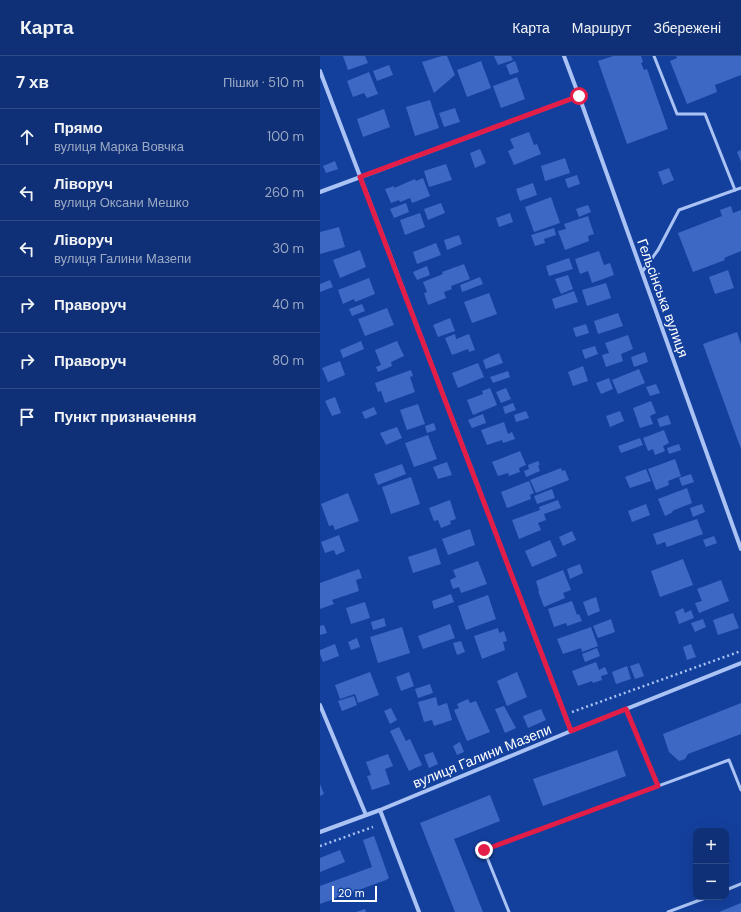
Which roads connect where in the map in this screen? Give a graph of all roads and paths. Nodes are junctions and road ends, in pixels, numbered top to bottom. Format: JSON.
{"nodes":[{"id":1,"x":564,"y":56,"type":"edge"},
{"id":2,"x":654,"y":56,"type":"edge"},
{"id":3,"x":320,"y":71,"type":"edge"},
{"id":4,"x":579,"y":96,"type":"junction"},
{"id":5,"x":360,"y":177,"type":"junction"},
{"id":6,"x":741,"y":188,"type":"edge"},
{"id":7,"x":735,"y":190,"type":"junction"},
{"id":8,"x":320,"y":192,"type":"edge"},
{"id":9,"x":642,"y":272,"type":"junction"},
{"id":10,"x":741,"y":549,"type":"edge"},
{"id":11,"x":741,"y":651,"type":"edge"},
{"id":12,"x":741,"y":663,"type":"edge"},
{"id":13,"x":320,"y":705,"type":"edge"},
{"id":14,"x":626,"y":709,"type":"junction"},
{"id":15,"x":565,"y":715,"type":"junction"},
{"id":16,"x":571,"y":731,"type":"junction"},
{"id":17,"x":658,"y":786,"type":"junction"},
{"id":18,"x":741,"y":790,"type":"edge"},
{"id":19,"x":380,"y":810,"type":"junction"},
{"id":20,"x":366,"y":815,"type":"junction"},
{"id":21,"x":373,"y":827,"type":"dead end"},
{"id":22,"x":320,"y":832,"type":"edge"},
{"id":23,"x":320,"y":846,"type":"edge"},
{"id":24,"x":741,"y":884,"type":"edge"},
{"id":25,"x":729,"y":889,"type":"edge"},
{"id":26,"x":700,"y":900,"type":"edge"},
{"id":27,"x":420,"y":912,"type":"edge"},
{"id":28,"x":509,"y":912,"type":"edge"},
{"id":29,"x":668,"y":912,"type":"edge"}],
"edges":[{"from":1,"to":4,"type":"street","name":"Гельсінська вулиця"},
{"from":2,"to":7,"type":"lane"},
{"from":3,"to":5,"type":"street"},
{"from":4,"to":5,"type":"street"},
{"from":4,"to":9,"type":"street","name":"Гельсінська вулиця"},
{"from":5,"to":8,"type":"street"},
{"from":5,"to":15,"type":"street"},
{"from":6,"to":7,"type":"lane"},
{"from":7,"to":9,"type":"lane"},
{"from":9,"to":10,"type":"street","name":"Гельсінська вулиця"},
{"from":11,"to":15,"type":"path"},
{"from":12,"to":14,"type":"street","name":"вулиця Галини Мазепи"},
{"from":13,"to":20,"type":"street"},
{"from":14,"to":16,"type":"street","name":"вулиця Галини Мазепи"},
{"from":14,"to":17,"type":"lane"},
{"from":15,"to":16,"type":"street"},
{"from":16,"to":19,"type":"street","name":"вулиця Галини Мазепи"},
{"from":17,"to":18,"type":"lane"},
{"from":17,"to":28,"type":"lane"},
{"from":19,"to":20,"type":"street","name":"вулиця Галини Мазепи"},
{"from":19,"to":27,"type":"street"},
{"from":20,"to":22,"type":"street","name":"вулиця Галини Мазепи"},
{"from":21,"to":23,"type":"path"},
{"from":24,"to":25,"type":"lane"},
{"from":26,"to":29,"type":"lane"}]}
